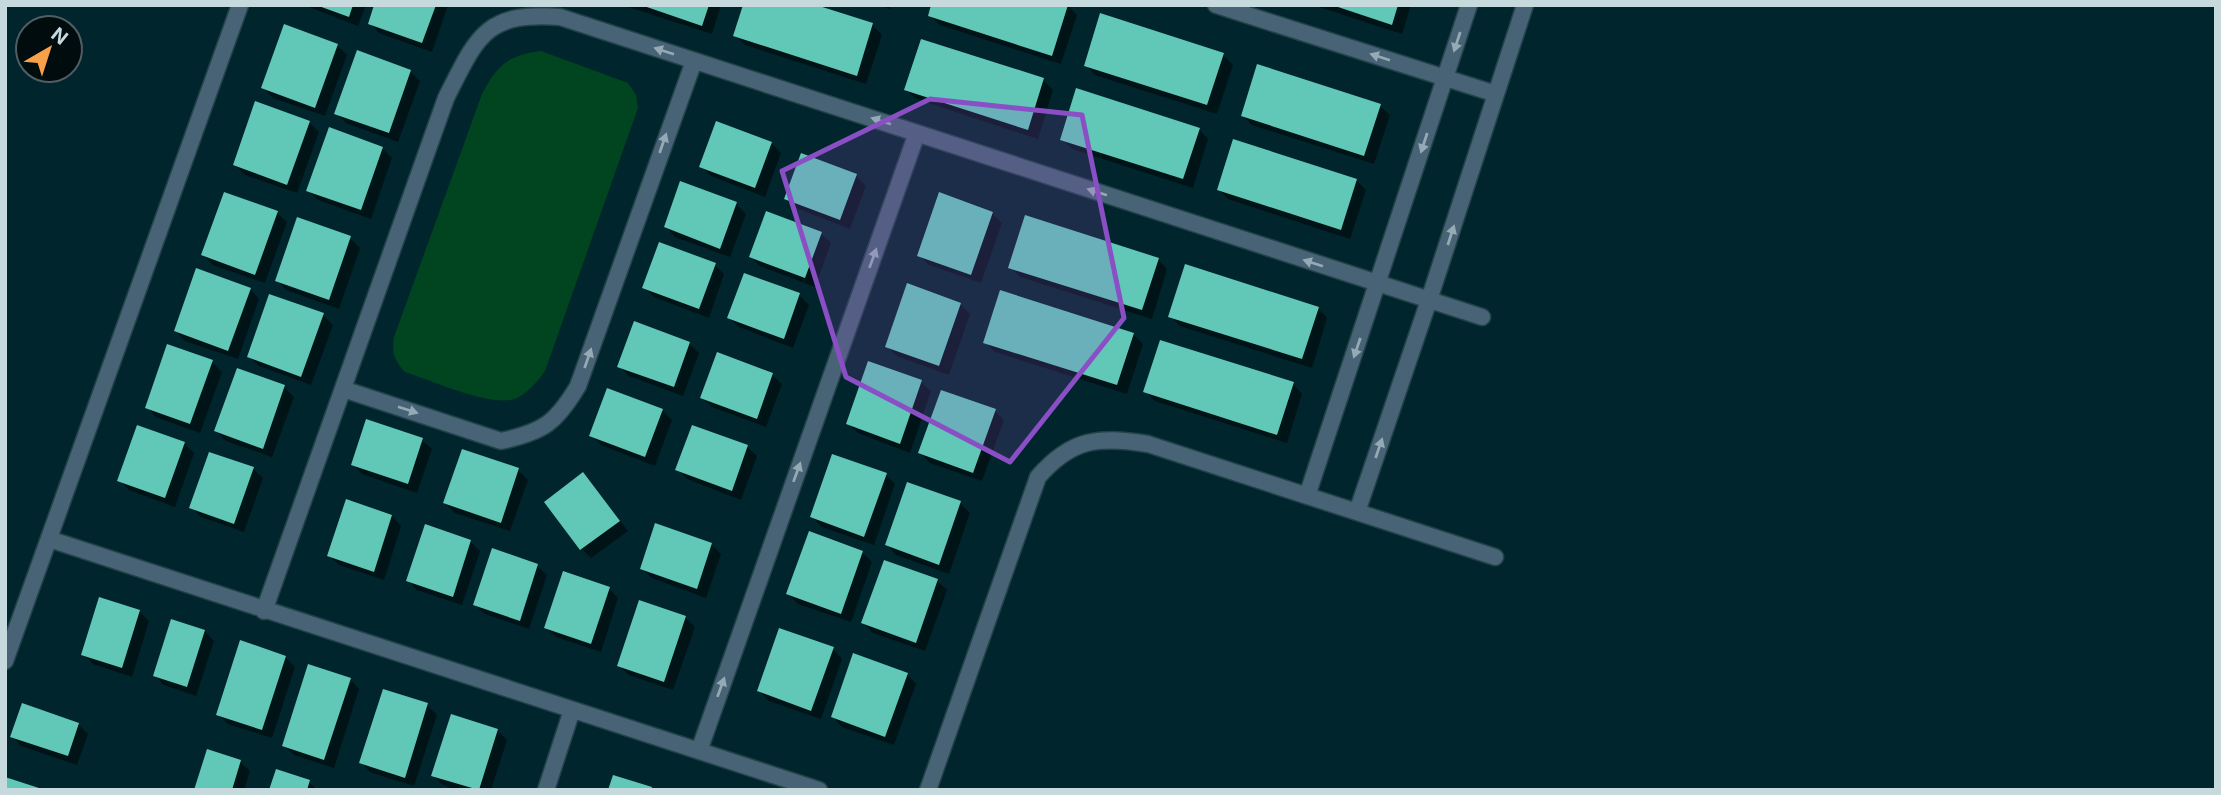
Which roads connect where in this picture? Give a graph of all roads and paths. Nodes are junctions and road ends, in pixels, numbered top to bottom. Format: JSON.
{"nodes":[{"id":1,"x":240,"y":5,"type":"edge"},
{"id":2,"x":1216,"y":5,"type":"edge"},
{"id":3,"x":1469,"y":5,"type":"edge"},
{"id":4,"x":1525,"y":5,"type":"edge"},
{"id":5,"x":694,"y":61,"type":"junction"},
{"id":6,"x":1445,"y":78,"type":"junction"},
{"id":7,"x":1496,"y":94,"type":"junction"},
{"id":8,"x":916,"y":133,"type":"junction"},
{"id":9,"x":1378,"y":284,"type":"junction"},
{"id":10,"x":1429,"y":300,"type":"junction"},
{"id":11,"x":1482,"y":317,"type":"dead end"},
{"id":12,"x":343,"y":389,"type":"junction"},
{"id":13,"x":1307,"y":496,"type":"junction"},
{"id":14,"x":1357,"y":512,"type":"junction"},
{"id":15,"x":49,"y":539,"type":"junction"},
{"id":16,"x":1495,"y":557,"type":"dead end"},
{"id":17,"x":264,"y":611,"type":"junction"},
{"id":18,"x":5,"y":661,"type":"edge"},
{"id":19,"x":572,"y":710,"type":"junction"},
{"id":20,"x":699,"y":751,"type":"junction"},
{"id":21,"x":546,"y":790,"type":"edge"},
{"id":22,"x":819,"y":790,"type":"edge"},
{"id":23,"x":928,"y":790,"type":"edge"}],
"edges":[{"from":1,"to":15,"type":"lane"},
{"from":6,"to":2,"type":"lane","one_way":true},
{"from":3,"to":6,"type":"lane","one_way":true},
{"from":4,"to":7,"type":"lane"},
{"from":8,"to":5,"type":"lane","one_way":true},
{"from":5,"to":12,"type":"lane","one_way":true},
{"from":12,"to":5,"type":"lane","one_way":true},
{"from":6,"to":7,"type":"lane"},
{"from":6,"to":9,"type":"lane","one_way":true},
{"from":10,"to":7,"type":"lane","one_way":true},
{"from":9,"to":8,"type":"lane","one_way":true},
{"from":20,"to":8,"type":"lane","one_way":true},
{"from":9,"to":10,"type":"lane"},
{"from":9,"to":13,"type":"lane","one_way":true},
{"from":10,"to":11,"type":"lane"},
{"from":14,"to":10,"type":"lane","one_way":true},
{"from":12,"to":17,"type":"lane"},
{"from":13,"to":14,"type":"lane"},
{"from":13,"to":23,"type":"lane"},
{"from":14,"to":16,"type":"lane"},
{"from":15,"to":17,"type":"lane"},
{"from":15,"to":18,"type":"lane"},
{"from":17,"to":19,"type":"lane"},
{"from":19,"to":20,"type":"lane"},
{"from":19,"to":21,"type":"lane"},
{"from":20,"to":22,"type":"lane"}]}
